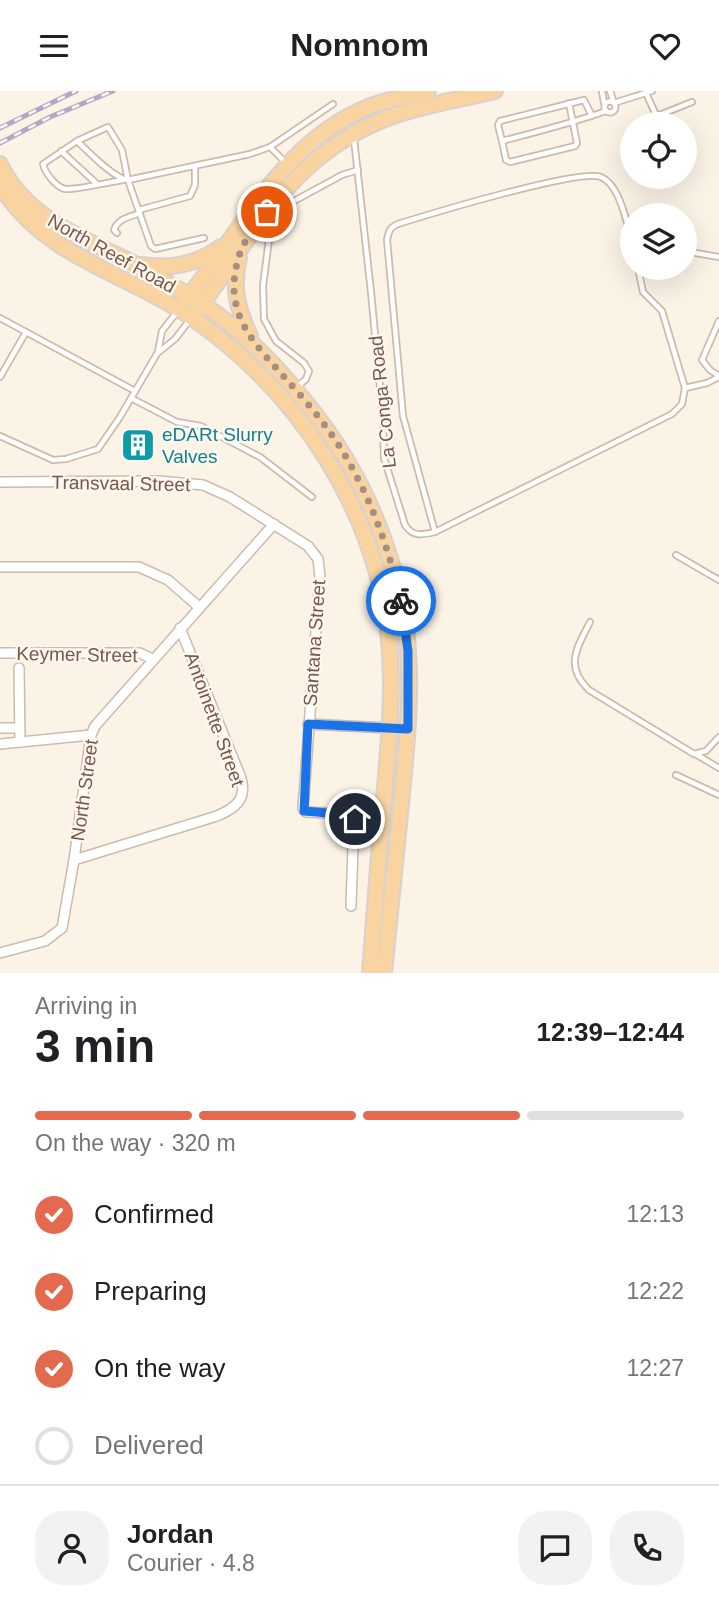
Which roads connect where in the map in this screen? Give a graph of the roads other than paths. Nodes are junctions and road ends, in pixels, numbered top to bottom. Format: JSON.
{"nodes":[{"id":1,"x":428,"y":91,"type":"edge"},
{"id":2,"x":495,"y":91,"type":"edge"},
{"id":3,"x":602,"y":91,"type":"edge"},
{"id":4,"x":610,"y":91,"type":"edge"},
{"id":5,"x":652,"y":91,"type":"edge"},
{"id":6,"x":646,"y":93,"type":"junction"},
{"id":7,"x":692,"y":102,"type":"dead end"},
{"id":8,"x":569,"y":103,"type":"junction"},
{"id":9,"x":614,"y":103,"type":"junction"},
{"id":10,"x":333,"y":104,"type":"dead end"},
{"id":11,"x":605,"y":104,"type":"junction"},
{"id":12,"x":606,"y":111,"type":"junction"},
{"id":13,"x":655,"y":112,"type":"edge"},
{"id":14,"x":669,"y":112,"type":"edge"},
{"id":15,"x":592,"y":116,"type":"junction"},
{"id":16,"x":346,"y":118,"type":"junction"},
{"id":17,"x":573,"y":122,"type":"junction"},
{"id":18,"x":353,"y":135,"type":"junction"},
{"id":19,"x":77,"y":141,"type":"junction"},
{"id":20,"x":502,"y":141,"type":"junction"},
{"id":21,"x":270,"y":147,"type":"junction"},
{"id":22,"x":61,"y":151,"type":"junction"},
{"id":23,"x":287,"y":164,"type":"junction"},
{"id":24,"x":195,"y":166,"type":"junction"},
{"id":25,"x":1,"y":167,"type":"edge"},
{"id":26,"x":358,"y":170,"type":"junction"},
{"id":27,"x":298,"y":175,"type":"junction"},
{"id":28,"x":125,"y":180,"type":"junction"},
{"id":29,"x":96,"y":184,"type":"junction"},
{"id":30,"x":0,"y":185,"type":"edge"},
{"id":31,"x":620,"y":206,"type":"edge"},
{"id":32,"x":139,"y":212,"type":"junction"},
{"id":33,"x":117,"y":233,"type":"dead end"},
{"id":34,"x":204,"y":238,"type":"dead end"},
{"id":35,"x":235,"y":245,"type":"junction"},
{"id":36,"x":697,"y":253,"type":"edge"},
{"id":37,"x":719,"y":257,"type":"edge"},
{"id":38,"x":133,"y":264,"type":"junction"},
{"id":39,"x":640,"y":280,"type":"edge"},
{"id":40,"x":196,"y":300,"type":"junction"},
{"id":41,"x":179,"y":309,"type":"junction"},
{"id":42,"x":192,"y":317,"type":"junction"},
{"id":43,"x":0,"y":318,"type":"edge"},
{"id":44,"x":719,"y":321,"type":"edge"},
{"id":45,"x":26,"y":332,"type":"junction"},
{"id":46,"x":253,"y":343,"type":"junction"},
{"id":47,"x":158,"y":352,"type":"junction"},
{"id":48,"x":719,"y":376,"type":"edge"},
{"id":49,"x":0,"y":377,"type":"edge"},
{"id":50,"x":685,"y":388,"type":"junction"},
{"id":51,"x":296,"y":389,"type":"junction"},
{"id":52,"x":135,"y":391,"type":"junction"},
{"id":53,"x":131,"y":398,"type":"junction"},
{"id":54,"x":0,"y":436,"type":"edge"},
{"id":55,"x":0,"y":482,"type":"edge"},
{"id":56,"x":312,"y":497,"type":"dead end"},
{"id":57,"x":274,"y":524,"type":"junction"},
{"id":58,"x":435,"y":532,"type":"junction"},
{"id":59,"x":676,"y":555,"type":"dead end"},
{"id":60,"x":0,"y":567,"type":"edge"},
{"id":61,"x":719,"y":580,"type":"edge"},
{"id":62,"x":200,"y":607,"type":"junction"},
{"id":63,"x":590,"y":622,"type":"dead end"},
{"id":64,"x":180,"y":628,"type":"junction"},
{"id":65,"x":0,"y":653,"type":"edge"},
{"id":66,"x":152,"y":659,"type":"junction"},
{"id":67,"x":19,"y":667,"type":"dead end"},
{"id":68,"x":308,"y":724,"type":"junction"},
{"id":69,"x":0,"y":728,"type":"edge"},
{"id":70,"x":19,"y":728,"type":"junction"},
{"id":71,"x":390,"y":729,"type":"junction"},
{"id":72,"x":408,"y":729,"type":"junction"},
{"id":73,"x":91,"y":735,"type":"junction"},
{"id":74,"x":719,"y":737,"type":"edge"},
{"id":75,"x":20,"y":742,"type":"junction"},
{"id":76,"x":0,"y":744,"type":"edge"},
{"id":77,"x":697,"y":755,"type":"junction"},
{"id":78,"x":719,"y":768,"type":"edge"},
{"id":79,"x":676,"y":775,"type":"dead end"},
{"id":80,"x":719,"y":795,"type":"edge"},
{"id":81,"x":74,"y":860,"type":"junction"},
{"id":82,"x":351,"y":906,"type":"dead end"},
{"id":83,"x":0,"y":953,"type":"edge"},
{"id":84,"x":370,"y":973,"type":"edge"},
{"id":85,"x":384,"y":973,"type":"edge"}],
"edges":[{"from":1,"to":16,"type":"main road"},
{"from":2,"to":18,"type":"main road"},
{"from":3,"to":11,"type":"lane"},
{"from":4,"to":9,"type":"lane"},
{"from":5,"to":6,"type":"lane"},
{"from":6,"to":9,"type":"lane"},
{"from":6,"to":13,"type":"lane"},
{"from":7,"to":14,"type":"lane"},
{"from":8,"to":15,"type":"lane"},
{"from":8,"to":17,"type":"lane"},
{"from":8,"to":20,"type":"lane"},
{"from":9,"to":11,"type":"lane"},
{"from":9,"to":12,"type":"lane"},
{"from":10,"to":21,"type":"lane"},
{"from":11,"to":12,"type":"lane"},
{"from":12,"to":15,"type":"lane"},
{"from":15,"to":17,"type":"lane"},
{"from":16,"to":18,"type":"lane","name":"La Conga Road"},
{"from":16,"to":23,"type":"main road"},
{"from":17,"to":20,"type":"lane"},
{"from":17,"to":20,"type":"lane"},
{"from":18,"to":26,"type":"lane","name":"La Conga Road"},
{"from":18,"to":27,"type":"main road"},
{"from":19,"to":22,"type":"lane"},
{"from":19,"to":28,"type":"lane"},
{"from":19,"to":28,"type":"lane"},
{"from":21,"to":23,"type":"lane"},
{"from":21,"to":24,"type":"lane"},
{"from":22,"to":29,"type":"lane"},
{"from":22,"to":29,"type":"lane"},
{"from":23,"to":27,"type":"lane"},
{"from":23,"to":35,"type":"main road"},
{"from":24,"to":28,"type":"lane"},
{"from":24,"to":32,"type":"lane"},
{"from":25,"to":38,"type":"main road","name":"North Reef Road"},
{"from":26,"to":51,"type":"lane"},
{"from":26,"to":58,"type":"lane","name":"La Conga Road"},
{"from":27,"to":35,"type":"main road"},
{"from":28,"to":29,"type":"lane"},
{"from":28,"to":32,"type":"lane"},
{"from":30,"to":41,"type":"main road","name":"North Reef Road"},
{"from":31,"to":58,"type":"lane"},
{"from":32,"to":33,"type":"lane"},
{"from":32,"to":34,"type":"lane"},
{"from":35,"to":38,"type":"main road"},
{"from":35,"to":40,"type":"main road"},
{"from":35,"to":46,"type":"main road"},
{"from":36,"to":37,"type":"lane"},
{"from":38,"to":40,"type":"main road","name":"North Reef Road"},
{"from":39,"to":50,"type":"lane"},
{"from":40,"to":41,"type":"main road"},
{"from":40,"to":42,"type":"main road"},
{"from":40,"to":46,"type":"main road","name":"North Reef Road"},
{"from":41,"to":42,"type":"main road","name":"North Reef Road"},
{"from":41,"to":47,"type":"lane"},
{"from":42,"to":47,"type":"lane"},
{"from":42,"to":71,"type":"main road","name":"North Reef Road"},
{"from":43,"to":45,"type":"lane"},
{"from":44,"to":48,"type":"lane"},
{"from":45,"to":49,"type":"lane"},
{"from":45,"to":52,"type":"lane"},
{"from":46,"to":51,"type":"main road"},
{"from":47,"to":52,"type":"lane"},
{"from":48,"to":50,"type":"lane"},
{"from":50,"to":58,"type":"lane"},
{"from":51,"to":72,"type":"main road"},
{"from":52,"to":53,"type":"lane"},
{"from":53,"to":54,"type":"lane"},
{"from":53,"to":56,"type":"lane"},
{"from":55,"to":57,"type":"street","name":"Transvaal Street"},
{"from":57,"to":62,"type":"street","name":"North Street"},
{"from":57,"to":68,"type":"street","name":"Santana Street"},
{"from":59,"to":61,"type":"lane"},
{"from":60,"to":62,"type":"street"},
{"from":62,"to":64,"type":"street","name":"North Street"},
{"from":63,"to":77,"type":"lane"},
{"from":64,"to":66,"type":"street","name":"North Street"},
{"from":64,"to":81,"type":"street","name":"Antoinette Street"},
{"from":65,"to":66,"type":"street","name":"Keymer Street"},
{"from":66,"to":73,"type":"street","name":"North Street"},
{"from":67,"to":70,"type":"street"},
{"from":68,"to":71,"type":"street"},
{"from":68,"to":82,"type":"street","name":"Santana Street"},
{"from":69,"to":70,"type":"street"},
{"from":70,"to":75,"type":"street"},
{"from":71,"to":72,"type":"street"},
{"from":71,"to":84,"type":"main road","name":"North Reef Road"},
{"from":72,"to":85,"type":"main road"},
{"from":73,"to":75,"type":"street"},
{"from":73,"to":81,"type":"street","name":"North Street"},
{"from":74,"to":77,"type":"lane"},
{"from":75,"to":76,"type":"street"},
{"from":77,"to":78,"type":"lane"},
{"from":79,"to":80,"type":"lane"},
{"from":81,"to":83,"type":"street","name":"North Street"}]}
